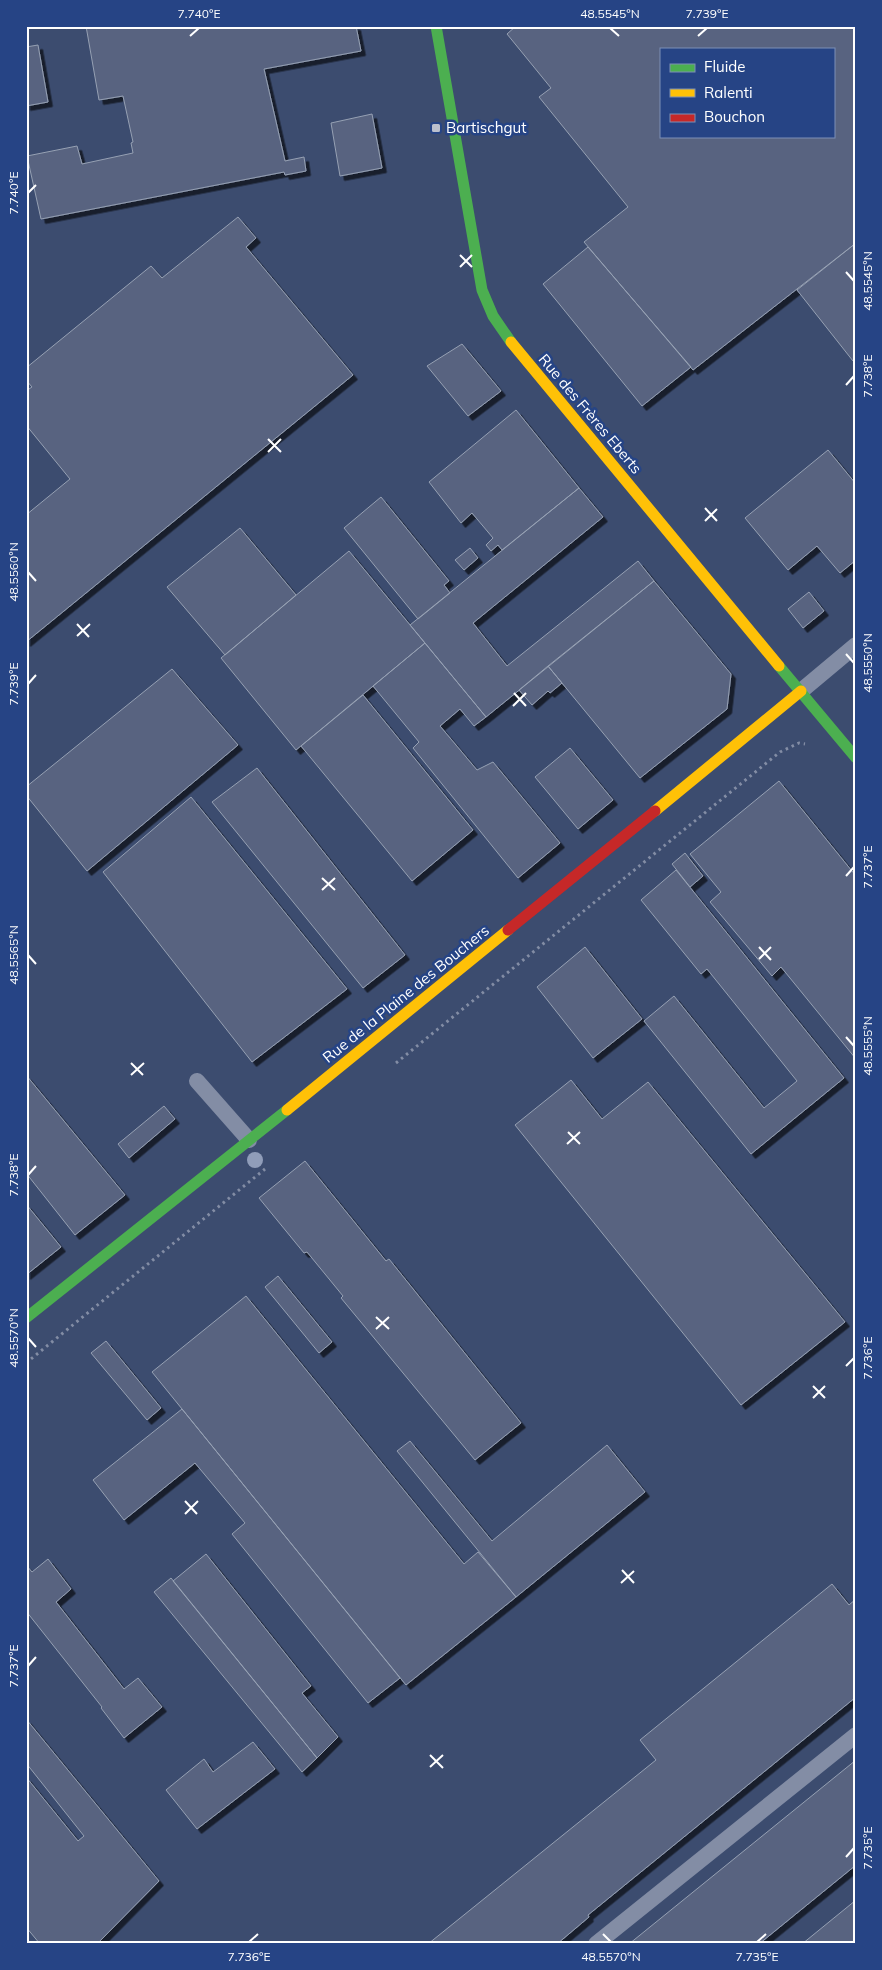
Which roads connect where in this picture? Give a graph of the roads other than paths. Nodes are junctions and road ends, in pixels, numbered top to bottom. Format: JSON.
{"nodes":[{"id":1,"x":436,"y":26,"type":"edge"},
{"id":2,"x":856,"y":645,"type":"edge"},
{"id":3,"x":801,"y":691,"type":"junction"},
{"id":4,"x":856,"y":758,"type":"edge"},
{"id":5,"x":197,"y":1081,"type":"dead end"},
{"id":6,"x":249,"y":1140,"type":"junction"},
{"id":7,"x":26,"y":1318,"type":"edge"},
{"id":8,"x":856,"y":1735,"type":"edge"},
{"id":9,"x":596,"y":1944,"type":"edge"}],
"edges":[{"from":1,"to":3,"type":"street","name":"Rue des Frères Eberts"},
{"from":2,"to":3,"type":"lane"},
{"from":3,"to":4,"type":"street","name":"Rue des Frères Eberts"},
{"from":3,"to":6,"type":"street","name":"Rue de la Plaine des Bouchers"},
{"from":5,"to":6,"type":"lane"},
{"from":6,"to":7,"type":"street","name":"Rue de la Plaine des Bouchers"},
{"from":8,"to":9,"type":"lane"}]}
